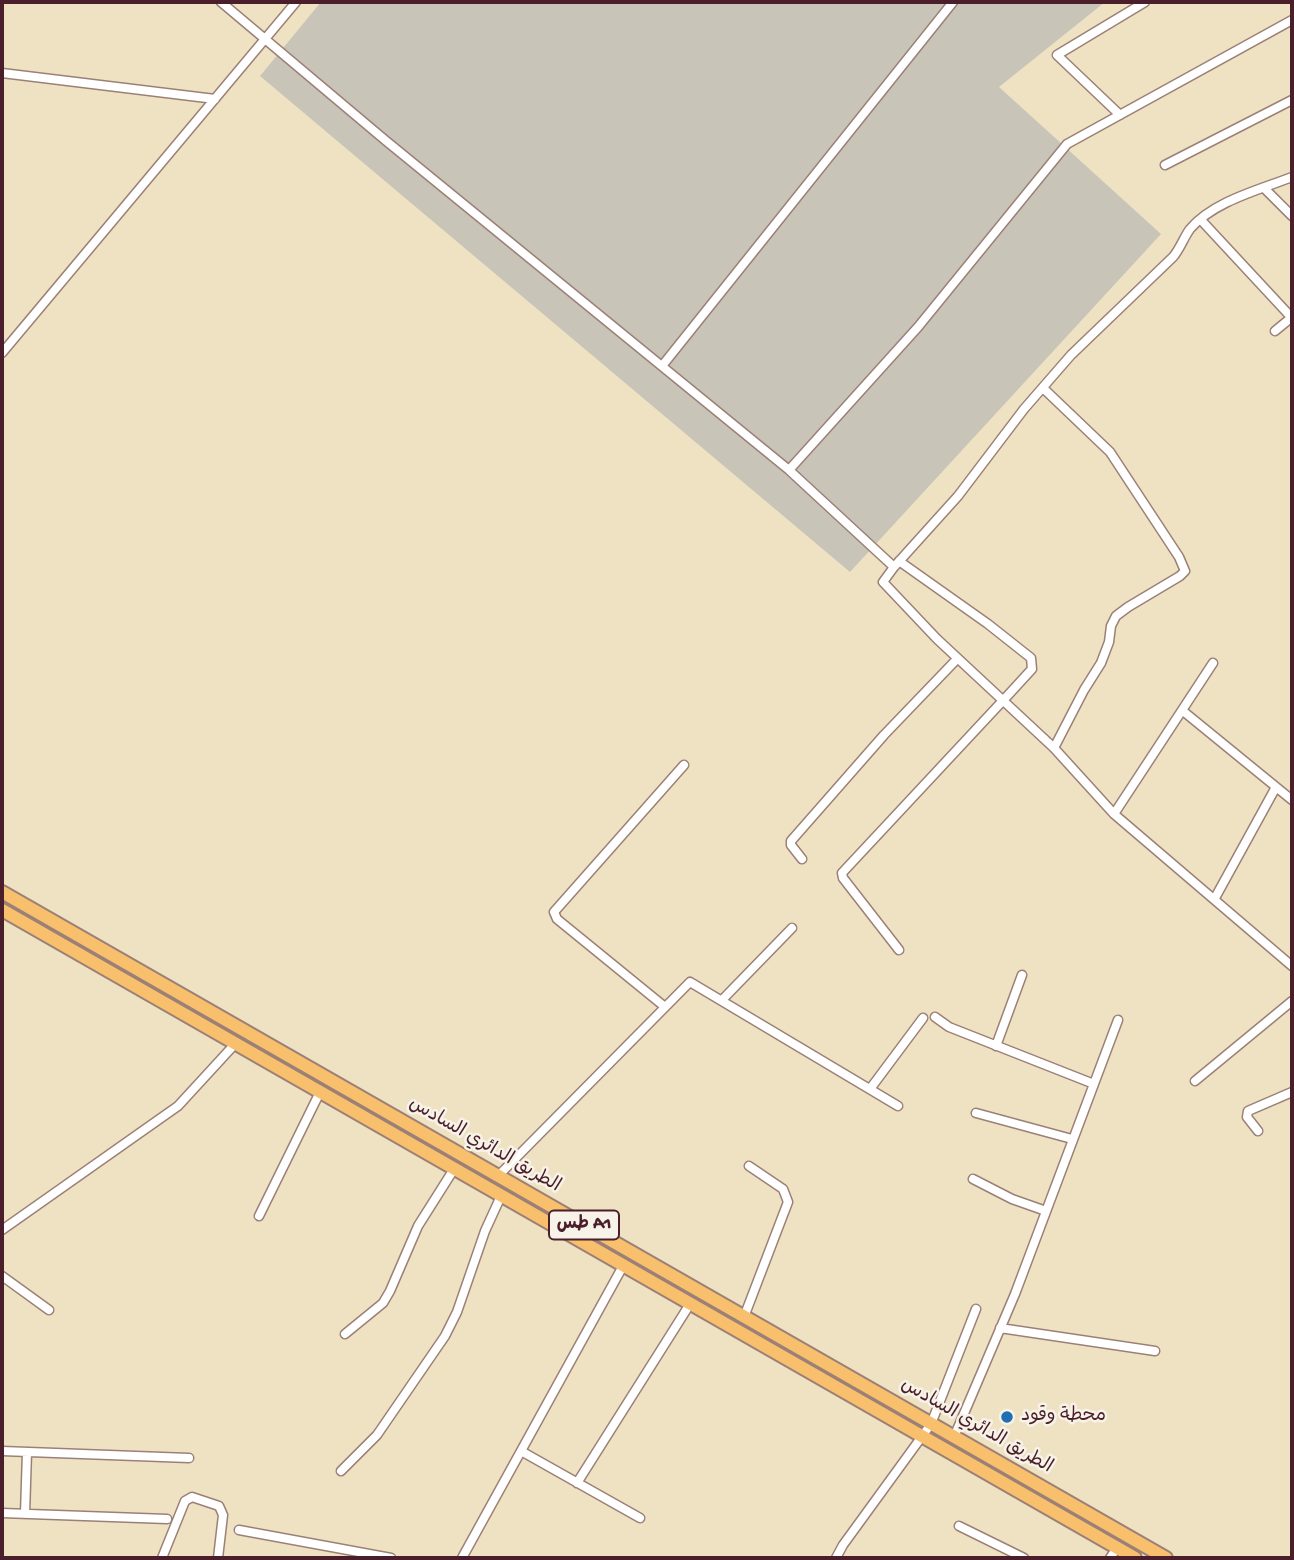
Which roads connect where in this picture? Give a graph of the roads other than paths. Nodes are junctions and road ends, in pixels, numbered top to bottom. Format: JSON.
{"nodes":[{"id":1,"x":221,"y":2,"type":"edge"},
{"id":2,"x":296,"y":2,"type":"edge"},
{"id":3,"x":953,"y":2,"type":"edge"},
{"id":4,"x":1145,"y":2,"type":"edge"},
{"id":5,"x":1292,"y":20,"type":"edge"},
{"id":6,"x":265,"y":39,"type":"junction"},
{"id":7,"x":2,"y":73,"type":"edge"},
{"id":8,"x":215,"y":99,"type":"junction"},
{"id":9,"x":1292,"y":100,"type":"edge"},
{"id":10,"x":1120,"y":115,"type":"junction"},
{"id":11,"x":1165,"y":165,"type":"dead end"},
{"id":12,"x":1292,"y":177,"type":"edge"},
{"id":13,"x":1264,"y":188,"type":"junction"},
{"id":14,"x":1292,"y":216,"type":"edge"},
{"id":15,"x":1201,"y":220,"type":"junction"},
{"id":16,"x":1292,"y":317,"type":"edge"},
{"id":17,"x":1275,"y":331,"type":"dead end"},
{"id":18,"x":2,"y":353,"type":"edge"},
{"id":19,"x":662,"y":366,"type":"junction"},
{"id":20,"x":1043,"y":387,"type":"junction"},
{"id":21,"x":789,"y":470,"type":"junction"},
{"id":22,"x":897,"y":564,"type":"junction"},
{"id":23,"x":957,"y":659,"type":"junction"},
{"id":24,"x":1213,"y":663,"type":"dead end"},
{"id":25,"x":1001,"y":700,"type":"junction"},
{"id":26,"x":1183,"y":711,"type":"junction"},
{"id":27,"x":1054,"y":748,"type":"junction"},
{"id":28,"x":684,"y":765,"type":"dead end"},
{"id":29,"x":1276,"y":787,"type":"junction"},
{"id":30,"x":1292,"y":800,"type":"edge"},
{"id":31,"x":1115,"y":814,"type":"junction"},
{"id":32,"x":802,"y":859,"type":"dead end"},
{"id":33,"x":2,"y":892,"type":"edge"},
{"id":34,"x":1215,"y":898,"type":"junction"},
{"id":35,"x":2,"y":910,"type":"edge"},
{"id":36,"x":792,"y":928,"type":"dead end"},
{"id":37,"x":900,"y":950,"type":"dead end"},
{"id":38,"x":1292,"y":966,"type":"edge"},
{"id":39,"x":1022,"y":975,"type":"dead end"},
{"id":40,"x":723,"y":1000,"type":"junction"},
{"id":41,"x":1292,"y":1001,"type":"edge"},
{"id":42,"x":665,"y":1007,"type":"junction"},
{"id":43,"x":935,"y":1017,"type":"dead end"},
{"id":44,"x":923,"y":1018,"type":"dead end"},
{"id":45,"x":1118,"y":1020,"type":"dead end"},
{"id":46,"x":236,"y":1044,"type":"junction"},
{"id":47,"x":996,"y":1046,"type":"junction"},
{"id":48,"x":1195,"y":1081,"type":"dead end"},
{"id":49,"x":1094,"y":1084,"type":"junction"},
{"id":50,"x":870,"y":1089,"type":"junction"},
{"id":51,"x":320,"y":1092,"type":"junction"},
{"id":52,"x":1292,"y":1092,"type":"edge"},
{"id":53,"x":898,"y":1106,"type":"dead end"},
{"id":54,"x":976,"y":1113,"type":"dead end"},
{"id":55,"x":1258,"y":1131,"type":"dead end"},
{"id":56,"x":1072,"y":1139,"type":"junction"},
{"id":57,"x":748,"y":1166,"type":"dead end"},
{"id":58,"x":454,"y":1169,"type":"junction"},
{"id":59,"x":499,"y":1175,"type":"junction"},
{"id":60,"x":973,"y":1178,"type":"dead end"},
{"id":61,"x":524,"y":1191,"type":"junction"},
{"id":62,"x":501,"y":1196,"type":"junction"},
{"id":63,"x":516,"y":1205,"type":"junction"},
{"id":64,"x":1046,"y":1211,"type":"junction"},
{"id":65,"x":259,"y":1216,"type":"dead end"},
{"id":66,"x":2,"y":1230,"type":"edge"},
{"id":67,"x":624,"y":1266,"type":"junction"},
{"id":68,"x":2,"y":1276,"type":"edge"},
{"id":69,"x":690,"y":1304,"type":"junction"},
{"id":70,"x":976,"y":1309,"type":"dead end"},
{"id":71,"x":50,"y":1310,"type":"dead end"},
{"id":72,"x":744,"y":1317,"type":"junction"},
{"id":73,"x":1000,"y":1328,"type":"junction"},
{"id":74,"x":345,"y":1334,"type":"dead end"},
{"id":75,"x":1155,"y":1351,"type":"dead end"},
{"id":76,"x":931,"y":1424,"type":"junction"},
{"id":77,"x":923,"y":1436,"type":"junction"},
{"id":78,"x":954,"y":1437,"type":"junction"},
{"id":79,"x":2,"y":1451,"type":"edge"},
{"id":80,"x":521,"y":1451,"type":"junction"},
{"id":81,"x":27,"y":1452,"type":"junction"},
{"id":82,"x":189,"y":1458,"type":"dead end"},
{"id":83,"x":341,"y":1471,"type":"dead end"},
{"id":84,"x":578,"y":1483,"type":"junction"},
{"id":85,"x":2,"y":1513,"type":"edge"},
{"id":86,"x":25,"y":1514,"type":"junction"},
{"id":87,"x":640,"y":1518,"type":"dead end"},
{"id":88,"x":167,"y":1519,"type":"dead end"},
{"id":89,"x":959,"y":1526,"type":"dead end"},
{"id":90,"x":239,"y":1530,"type":"dead end"},
{"id":91,"x":1113,"y":1553,"type":"edge"},
{"id":92,"x":162,"y":1558,"type":"edge"},
{"id":93,"x":218,"y":1558,"type":"edge"},
{"id":94,"x":391,"y":1558,"type":"edge"},
{"id":95,"x":462,"y":1558,"type":"edge"},
{"id":96,"x":836,"y":1558,"type":"edge"},
{"id":97,"x":1024,"y":1558,"type":"edge"},
{"id":98,"x":1135,"y":1558,"type":"edge"},
{"id":99,"x":1166,"y":1558,"type":"edge"}],
"edges":[{"from":1,"to":6,"type":"street"},
{"from":2,"to":6,"type":"street"},
{"from":3,"to":19,"type":"street"},
{"from":4,"to":10,"type":"street"},
{"from":5,"to":10,"type":"street"},
{"from":6,"to":8,"type":"street"},
{"from":6,"to":19,"type":"street"},
{"from":7,"to":8,"type":"street"},
{"from":8,"to":18,"type":"street"},
{"from":9,"to":11,"type":"street"},
{"from":10,"to":21,"type":"street"},
{"from":12,"to":13,"type":"street"},
{"from":13,"to":14,"type":"street"},
{"from":13,"to":15,"type":"street"},
{"from":15,"to":16,"type":"street"},
{"from":15,"to":20,"type":"street"},
{"from":16,"to":17,"type":"street"},
{"from":19,"to":21,"type":"street"},
{"from":20,"to":22,"type":"street"},
{"from":20,"to":27,"type":"street"},
{"from":21,"to":22,"type":"street"},
{"from":22,"to":23,"type":"street"},
{"from":22,"to":25,"type":"street"},
{"from":23,"to":25,"type":"street"},
{"from":23,"to":32,"type":"street"},
{"from":24,"to":26,"type":"street"},
{"from":25,"to":27,"type":"street"},
{"from":25,"to":37,"type":"street"},
{"from":26,"to":29,"type":"street"},
{"from":26,"to":31,"type":"street"},
{"from":27,"to":31,"type":"street"},
{"from":28,"to":42,"type":"street"},
{"from":29,"to":30,"type":"street"},
{"from":29,"to":34,"type":"street"},
{"from":31,"to":34,"type":"street"},
{"from":33,"to":59,"type":"highway","name":"الطريق الدائري السادس","number":"طس A1"},
{"from":34,"to":38,"type":"street"},
{"from":35,"to":46,"type":"highway","name":"الطريق الدائري السادس","number":"طس A1"},
{"from":36,"to":40,"type":"street"},
{"from":39,"to":47,"type":"street"},
{"from":40,"to":42,"type":"street"},
{"from":40,"to":50,"type":"street"},
{"from":41,"to":48,"type":"street"},
{"from":42,"to":59,"type":"street"},
{"from":43,"to":47,"type":"street"},
{"from":44,"to":50,"type":"street"},
{"from":45,"to":49,"type":"street"},
{"from":46,"to":51,"type":"highway","name":"الطريق الدائري السادس","number":"طس A1"},
{"from":46,"to":66,"type":"street"},
{"from":47,"to":49,"type":"street"},
{"from":49,"to":56,"type":"street"},
{"from":50,"to":53,"type":"street"},
{"from":51,"to":58,"type":"highway","name":"الطريق الدائري السادس","number":"طس A1"},
{"from":51,"to":65,"type":"street"},
{"from":52,"to":55,"type":"street"},
{"from":54,"to":56,"type":"street"},
{"from":56,"to":64,"type":"street"},
{"from":57,"to":72,"type":"street"},
{"from":58,"to":62,"type":"highway","name":"الطريق الدائري السادس","number":"طس A1"},
{"from":58,"to":74,"type":"street"},
{"from":59,"to":61,"type":"highway","name":"الطريق الدائري السادس","number":"طس A1"},
{"from":60,"to":64,"type":"street"},
{"from":61,"to":63,"type":"highway"},
{"from":61,"to":72,"type":"highway","name":"الطريق الدائري السادس","number":"طس A1"},
{"from":62,"to":63,"type":"highway","name":"الطريق الدائري السادس","number":"طس A1"},
{"from":62,"to":83,"type":"street"},
{"from":63,"to":67,"type":"highway","name":"الطريق الدائري السادس","number":"طس A1"},
{"from":64,"to":73,"type":"street"},
{"from":67,"to":69,"type":"highway","name":"الطريق الدائري السادس","number":"طس A1"},
{"from":67,"to":80,"type":"street"},
{"from":68,"to":71,"type":"street"},
{"from":69,"to":77,"type":"highway","name":"الطريق الدائري السادس","number":"طس A1"},
{"from":69,"to":84,"type":"street"},
{"from":70,"to":76,"type":"street"},
{"from":72,"to":76,"type":"highway","name":"الطريق الدائري السادس","number":"طس A1"},
{"from":73,"to":75,"type":"street"},
{"from":73,"to":78,"type":"street"},
{"from":76,"to":77,"type":"street"},
{"from":76,"to":78,"type":"highway","name":"الطريق الدائري السادس","number":"طس A1"},
{"from":77,"to":91,"type":"highway","name":"الطريق الدائري السادس","number":"طس A1"},
{"from":77,"to":96,"type":"street"},
{"from":78,"to":99,"type":"highway","name":"الطريق الدائري السادس","number":"طس A1"},
{"from":79,"to":81,"type":"street"},
{"from":80,"to":84,"type":"street"},
{"from":80,"to":95,"type":"street"},
{"from":81,"to":82,"type":"street"},
{"from":81,"to":86,"type":"street"},
{"from":84,"to":87,"type":"street"},
{"from":85,"to":86,"type":"street"},
{"from":86,"to":88,"type":"street"},
{"from":89,"to":97,"type":"street"},
{"from":90,"to":94,"type":"street"},
{"from":91,"to":98,"type":"highway","name":"الطريق الدائري السادس","number":"طس A1"},
{"from":92,"to":93,"type":"street"}]}
